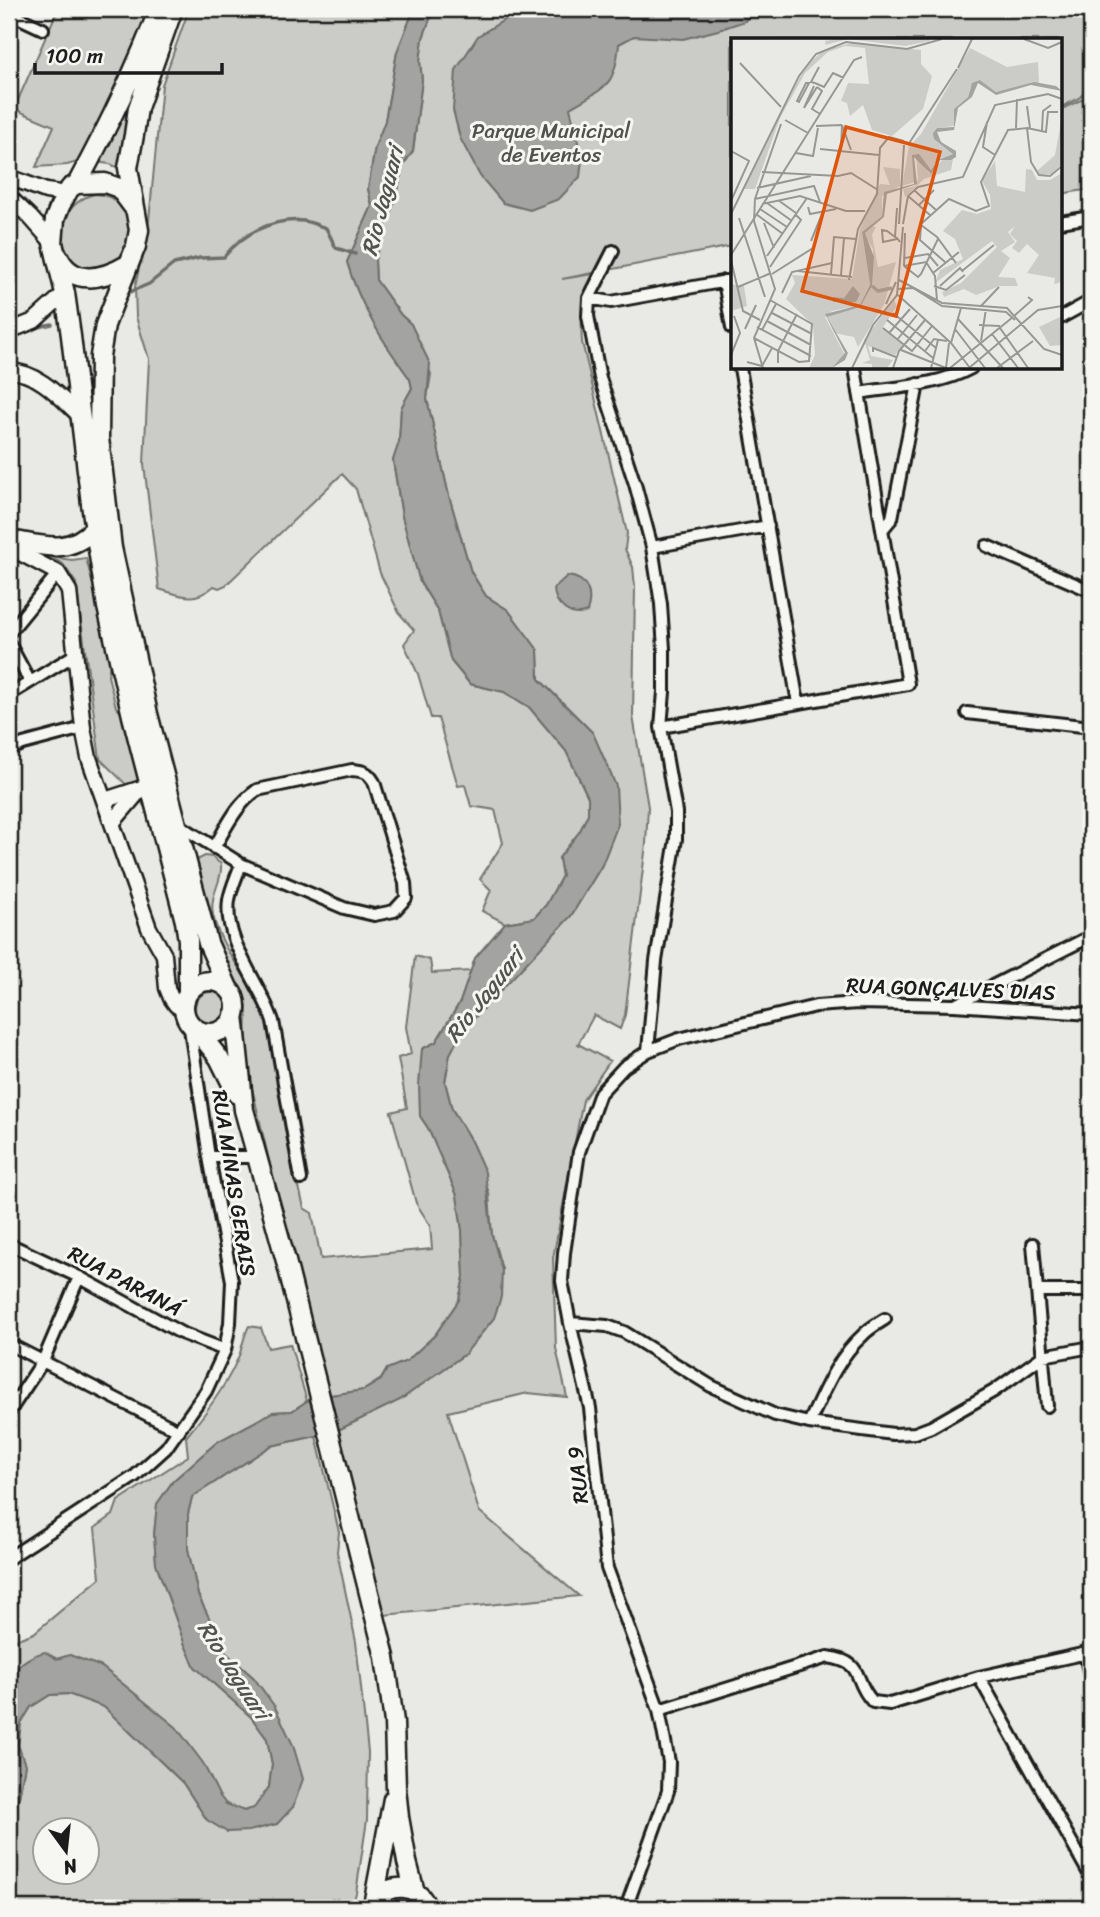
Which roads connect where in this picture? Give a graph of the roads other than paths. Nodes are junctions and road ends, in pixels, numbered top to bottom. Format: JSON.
{"nodes":[{"id":1,"x":159,"y":9,"type":"edge"},
{"id":2,"x":173,"y":9,"type":"edge"},
{"id":3,"x":9,"y":13,"type":"edge"},
{"id":4,"x":43,"y":29,"type":"dead end"},
{"id":5,"x":9,"y":177,"type":"edge"},
{"id":6,"x":72,"y":189,"type":"junction"},
{"id":7,"x":9,"y":197,"type":"edge"},
{"id":8,"x":137,"y":212,"type":"junction"},
{"id":9,"x":1091,"y":217,"type":"edge"},
{"id":10,"x":1062,"y":222,"type":"edge"},
{"id":11,"x":53,"y":243,"type":"junction"},
{"id":12,"x":613,"y":251,"type":"dead end"},
{"id":13,"x":127,"y":265,"type":"junction"},
{"id":14,"x":728,"y":281,"type":"edge"},
{"id":15,"x":65,"y":293,"type":"junction"},
{"id":16,"x":589,"y":298,"type":"junction"},
{"id":17,"x":1091,"y":301,"type":"edge"},
{"id":18,"x":731,"y":309,"type":"edge"},
{"id":19,"x":1062,"y":317,"type":"edge"},
{"id":20,"x":9,"y":331,"type":"edge"},
{"id":21,"x":740,"y":369,"type":"edge"},
{"id":22,"x":855,"y":369,"type":"edge"},
{"id":23,"x":969,"y":369,"type":"edge"},
{"id":24,"x":9,"y":371,"type":"edge"},
{"id":25,"x":918,"y":384,"type":"junction"},
{"id":26,"x":859,"y":393,"type":"junction"},
{"id":27,"x":81,"y":416,"type":"junction"},
{"id":28,"x":768,"y":526,"type":"junction"},
{"id":29,"x":94,"y":529,"type":"junction"},
{"id":30,"x":882,"y":530,"type":"junction"},
{"id":31,"x":9,"y":540,"type":"edge"},
{"id":32,"x":987,"y":546,"type":"dead end"},
{"id":33,"x":9,"y":547,"type":"edge"},
{"id":34,"x":652,"y":547,"type":"junction"},
{"id":35,"x":58,"y":573,"type":"junction"},
{"id":36,"x":1091,"y":591,"type":"edge"},
{"id":37,"x":9,"y":633,"type":"edge"},
{"id":38,"x":9,"y":643,"type":"edge"},
{"id":39,"x":76,"y":654,"type":"junction"},
{"id":40,"x":30,"y":681,"type":"junction"},
{"id":41,"x":9,"y":695,"type":"edge"},
{"id":42,"x":798,"y":703,"type":"junction"},
{"id":43,"x":967,"y":713,"type":"dead end"},
{"id":44,"x":661,"y":727,"type":"junction"},
{"id":45,"x":1091,"y":727,"type":"edge"},
{"id":46,"x":83,"y":728,"type":"junction"},
{"id":47,"x":9,"y":750,"type":"edge"},
{"id":48,"x":146,"y":786,"type":"junction"},
{"id":49,"x":105,"y":800,"type":"junction"},
{"id":50,"x":114,"y":823,"type":"junction"},
{"id":51,"x":176,"y":823,"type":"junction"},
{"id":52,"x":214,"y":848,"type":"junction"},
{"id":53,"x":241,"y":864,"type":"junction"},
{"id":54,"x":1091,"y":936,"type":"edge"},
{"id":55,"x":228,"y":988,"type":"junction"},
{"id":56,"x":954,"y":1005,"type":"junction"},
{"id":57,"x":189,"y":1013,"type":"junction"},
{"id":58,"x":1091,"y":1014,"type":"edge"},
{"id":59,"x":234,"y":1015,"type":"junction"},
{"id":60,"x":648,"y":1051,"type":"junction"},
{"id":61,"x":244,"y":1110,"type":"junction"},
{"id":62,"x":209,"y":1157,"type":"junction"},
{"id":63,"x":257,"y":1157,"type":"junction"},
{"id":64,"x":301,"y":1179,"type":"dead end"},
{"id":65,"x":9,"y":1244,"type":"edge"},
{"id":66,"x":1033,"y":1244,"type":"dead end"},
{"id":67,"x":79,"y":1277,"type":"junction"},
{"id":68,"x":1037,"y":1291,"type":"junction"},
{"id":69,"x":1091,"y":1291,"type":"edge"},
{"id":70,"x":885,"y":1319,"type":"dead end"},
{"id":71,"x":570,"y":1323,"type":"junction"},
{"id":72,"x":9,"y":1344,"type":"edge"},
{"id":73,"x":1091,"y":1347,"type":"edge"},
{"id":74,"x":225,"y":1350,"type":"junction"},
{"id":75,"x":1044,"y":1356,"type":"junction"},
{"id":76,"x":43,"y":1361,"type":"junction"},
{"id":77,"x":1047,"y":1406,"type":"dead end"},
{"id":78,"x":9,"y":1412,"type":"edge"},
{"id":79,"x":809,"y":1423,"type":"junction"},
{"id":80,"x":179,"y":1431,"type":"junction"},
{"id":81,"x":9,"y":1558,"type":"edge"},
{"id":82,"x":1088,"y":1653,"type":"edge"},
{"id":83,"x":979,"y":1677,"type":"junction"},
{"id":84,"x":1091,"y":1681,"type":"edge"},
{"id":85,"x":659,"y":1710,"type":"junction"},
{"id":86,"x":396,"y":1788,"type":"junction"},
{"id":87,"x":1091,"y":1877,"type":"edge"},
{"id":88,"x":426,"y":1903,"type":"edge"},
{"id":89,"x":372,"y":1904,"type":"edge"},
{"id":90,"x":626,"y":1908,"type":"edge"}],
"edges":[{"from":1,"to":6,"type":"main road"},
{"from":2,"to":8,"type":"main road"},
{"from":3,"to":4,"type":"street"},
{"from":5,"to":6,"type":"street"},
{"from":6,"to":8,"type":"main road"},
{"from":6,"to":11,"type":"main road"},
{"from":7,"to":11,"type":"street"},
{"from":8,"to":13,"type":"main road"},
{"from":9,"to":10,"type":"street"},
{"from":11,"to":13,"type":"main road"},
{"from":11,"to":15,"type":"main road"},
{"from":12,"to":16,"type":"street"},
{"from":13,"to":51,"type":"main road"},
{"from":14,"to":16,"type":"street"},
{"from":14,"to":18,"type":"street"},
{"from":15,"to":20,"type":"street"},
{"from":15,"to":27,"type":"main road"},
{"from":16,"to":34,"type":"street"},
{"from":17,"to":19,"type":"street"},
{"from":21,"to":28,"type":"street"},
{"from":22,"to":26,"type":"street"},
{"from":23,"to":25,"type":"street"},
{"from":24,"to":27,"type":"street"},
{"from":25,"to":26,"type":"street"},
{"from":25,"to":30,"type":"street"},
{"from":26,"to":30,"type":"street"},
{"from":27,"to":29,"type":"main road"},
{"from":28,"to":34,"type":"street"},
{"from":28,"to":42,"type":"street"},
{"from":29,"to":31,"type":"main road"},
{"from":29,"to":48,"type":"main road"},
{"from":30,"to":42,"type":"street"},
{"from":32,"to":36,"type":"street"},
{"from":33,"to":35,"type":"street"},
{"from":34,"to":44,"type":"street"},
{"from":35,"to":37,"type":"street"},
{"from":35,"to":39,"type":"street"},
{"from":38,"to":40,"type":"street"},
{"from":39,"to":40,"type":"street"},
{"from":39,"to":46,"type":"street"},
{"from":40,"to":41,"type":"street"},
{"from":42,"to":44,"type":"street"},
{"from":43,"to":45,"type":"street"},
{"from":44,"to":60,"type":"street"},
{"from":46,"to":47,"type":"street"},
{"from":46,"to":49,"type":"street"},
{"from":48,"to":49,"type":"street"},
{"from":48,"to":50,"type":"street"},
{"from":48,"to":57,"type":"main road"},
{"from":49,"to":50,"type":"street"},
{"from":50,"to":57,"type":"street"},
{"from":51,"to":52,"type":"street"},
{"from":51,"to":55,"type":"main road"},
{"from":52,"to":53,"type":"street"},
{"from":52,"to":53,"type":"street"},
{"from":53,"to":64,"type":"street"},
{"from":54,"to":56,"type":"street"},
{"from":55,"to":57,"type":"main road"},
{"from":55,"to":59,"type":"main road"},
{"from":56,"to":58,"type":"street","name":"RUA GONÇALVES DIAS"},
{"from":56,"to":60,"type":"street","name":"RUA GONÇALVES DIAS"},
{"from":57,"to":59,"type":"main road"},
{"from":57,"to":61,"type":"main road"},
{"from":57,"to":62,"type":"street","name":"RUA MINAS GERAIS"},
{"from":59,"to":61,"type":"main road"},
{"from":60,"to":71,"type":"street","name":"RUA 9"},
{"from":61,"to":63,"type":"main road"},
{"from":62,"to":63,"type":"street"},
{"from":62,"to":74,"type":"street","name":"RUA MINAS GERAIS"},
{"from":63,"to":86,"type":"main road"},
{"from":65,"to":67,"type":"street","name":"RUA PARANÁ"},
{"from":66,"to":68,"type":"street"},
{"from":67,"to":74,"type":"street","name":"RUA PARANÁ"},
{"from":67,"to":76,"type":"street"},
{"from":68,"to":69,"type":"street"},
{"from":68,"to":75,"type":"street"},
{"from":70,"to":79,"type":"street"},
{"from":71,"to":79,"type":"street"},
{"from":71,"to":85,"type":"street","name":"RUA 9"},
{"from":72,"to":76,"type":"street"},
{"from":73,"to":75,"type":"street"},
{"from":74,"to":80,"type":"street","name":"RUA MINAS GERAIS"},
{"from":75,"to":77,"type":"street"},
{"from":75,"to":79,"type":"street"},
{"from":76,"to":78,"type":"street"},
{"from":76,"to":80,"type":"street"},
{"from":80,"to":81,"type":"street","name":"RUA MINAS GERAIS"},
{"from":82,"to":83,"type":"street"},
{"from":82,"to":84,"type":"street"},
{"from":83,"to":85,"type":"street"},
{"from":83,"to":87,"type":"street"},
{"from":85,"to":90,"type":"street","name":"RUA 9"},
{"from":86,"to":88,"type":"main road"},
{"from":86,"to":89,"type":"main road"},
{"from":88,"to":89,"type":"main road"}]}
